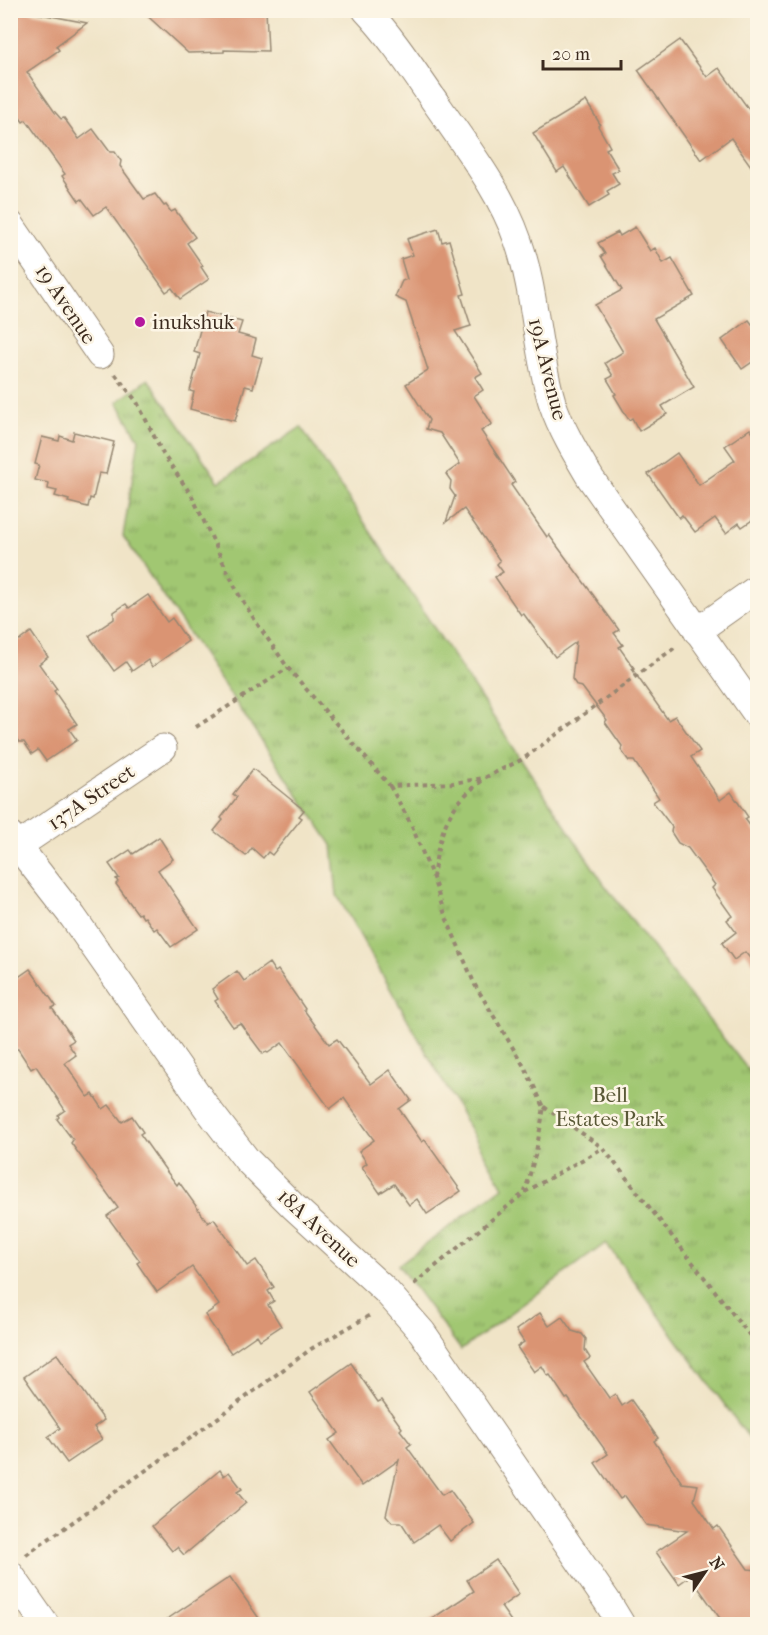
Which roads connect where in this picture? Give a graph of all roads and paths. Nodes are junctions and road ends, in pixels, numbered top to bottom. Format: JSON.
{"nodes":[{"id":1,"x":366,"y":10,"type":"edge"},
{"id":2,"x":10,"y":224,"type":"edge"},
{"id":3,"x":100,"y":355,"type":"joint"},
{"id":4,"x":758,"y":588,"type":"edge"},
{"id":5,"x":697,"y":631,"type":"junction"},
{"id":6,"x":288,"y":668,"type":"junction"},
{"id":7,"x":758,"y":716,"type":"edge"},
{"id":8,"x":196,"y":727,"type":"dead end"},
{"id":9,"x":163,"y":748,"type":"dead end"},
{"id":10,"x":484,"y":778,"type":"junction"},
{"id":11,"x":390,"y":786,"type":"junction"},
{"id":12,"x":14,"y":841,"type":"edge"},
{"id":13,"x":433,"y":878,"type":"junction"},
{"id":14,"x":544,"y":1107,"type":"junction"},
{"id":15,"x":603,"y":1149,"type":"junction"},
{"id":16,"x":525,"y":1192,"type":"junction"},
{"id":17,"x":411,"y":1287,"type":"dead end"},
{"id":18,"x":372,"y":1314,"type":"dead end"},
{"id":19,"x":758,"y":1346,"type":"edge"},
{"id":20,"x":17,"y":1566,"type":"edge"},
{"id":21,"x":45,"y":1624,"type":"edge"},
{"id":22,"x":621,"y":1624,"type":"edge"}],
"edges":[{"from":1,"to":5,"type":"street","name":"19A Avenue"},
{"from":2,"to":3,"type":"street","name":"19 Avenue"},
{"from":3,"to":6,"type":"path"},
{"from":4,"to":5,"type":"street"},
{"from":5,"to":7,"type":"street","name":"19A Avenue"},
{"from":5,"to":10,"type":"path"},
{"from":6,"to":8,"type":"path"},
{"from":6,"to":11,"type":"path"},
{"from":9,"to":12,"type":"street","name":"137A Street"},
{"from":10,"to":11,"type":"path"},
{"from":10,"to":13,"type":"path"},
{"from":11,"to":13,"type":"path"},
{"from":12,"to":22,"type":"street","name":"18A Avenue"},
{"from":13,"to":14,"type":"path"},
{"from":14,"to":15,"type":"path"},
{"from":14,"to":16,"type":"path"},
{"from":15,"to":16,"type":"path"},
{"from":15,"to":19,"type":"path"},
{"from":16,"to":17,"type":"path"},
{"from":18,"to":20,"type":"path"},
{"from":20,"to":21,"type":"street"}]}
